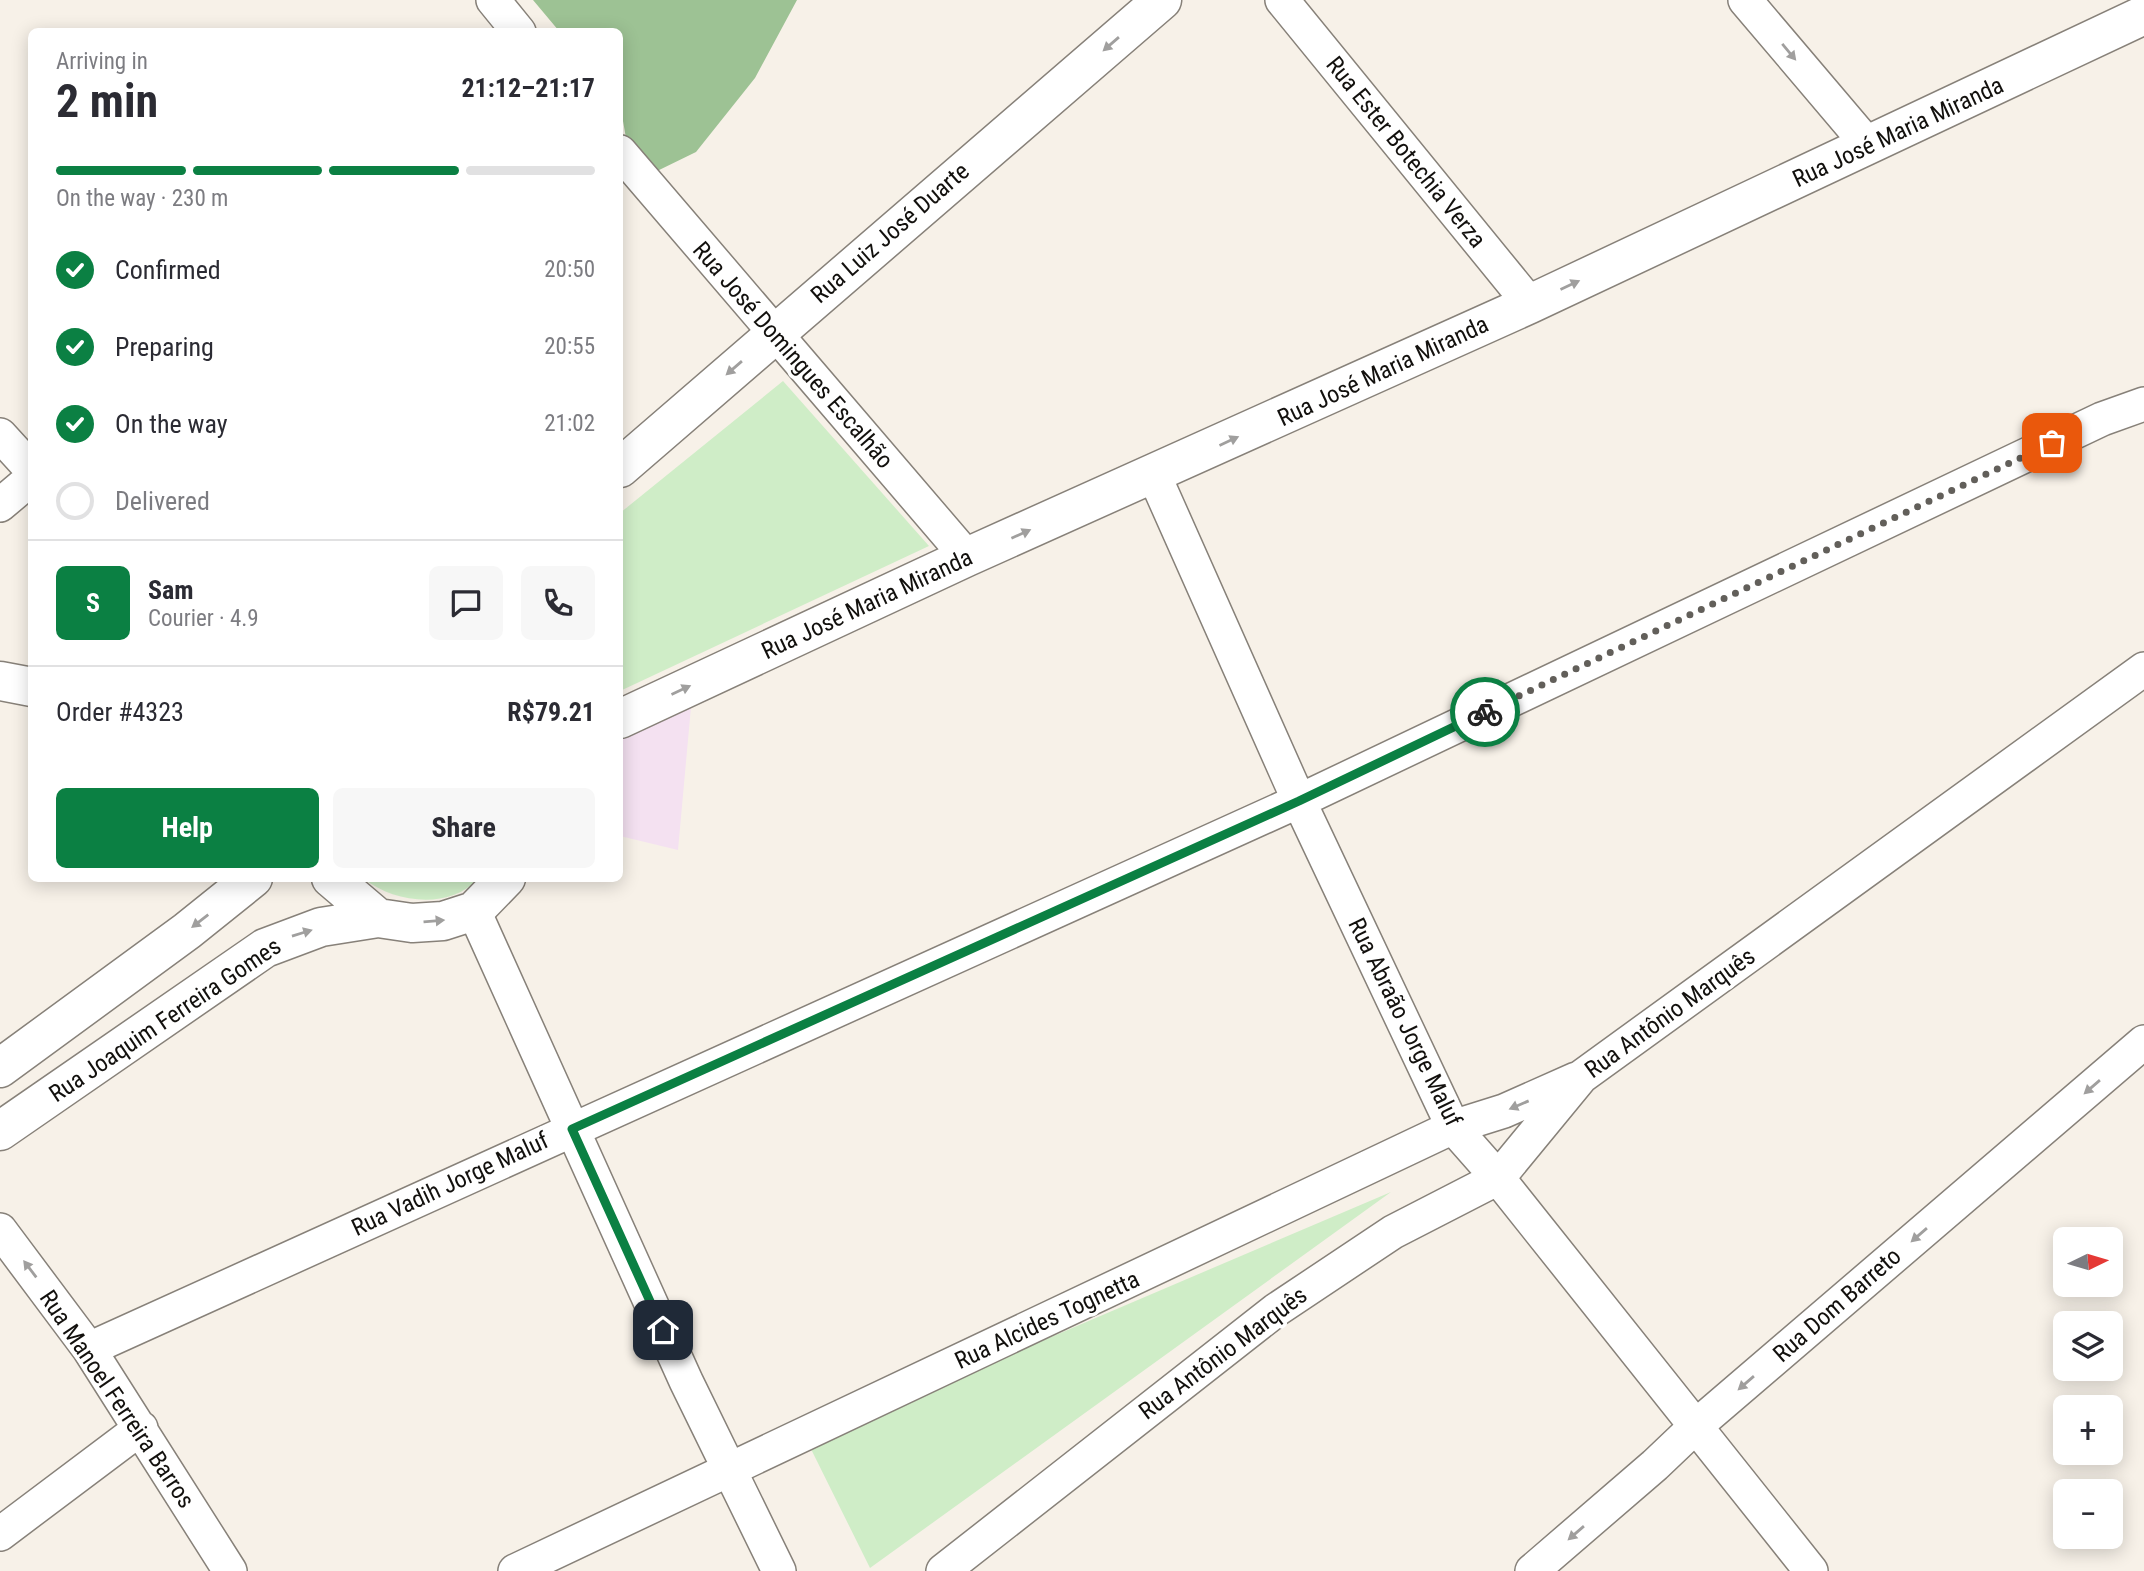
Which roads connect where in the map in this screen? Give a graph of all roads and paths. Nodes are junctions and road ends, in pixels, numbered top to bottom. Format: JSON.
{"nodes":[{"id":1,"x":494,"y":0,"type":"edge"},
{"id":2,"x":1163,"y":0,"type":"edge"},
{"id":3,"x":1282,"y":0,"type":"edge"},
{"id":4,"x":1745,"y":0,"type":"edge"},
{"id":5,"x":2144,"y":15,"type":"edge"},
{"id":6,"x":516,"y":28,"type":"edge"},
{"id":7,"x":1868,"y":145,"type":"junction"},
{"id":8,"x":623,"y":156,"type":"edge"},
{"id":9,"x":1530,"y":304,"type":"junction"},
{"id":10,"x":773,"y":334,"type":"junction"},
{"id":11,"x":2144,"y":404,"type":"edge"},
{"id":12,"x":0,"y":435,"type":"edge"},
{"id":13,"x":623,"y":465,"type":"edge"},
{"id":14,"x":28,"y":466,"type":"edge"},
{"id":15,"x":1154,"y":475,"type":"junction"},
{"id":16,"x":28,"y":481,"type":"edge"},
{"id":17,"x":0,"y":505,"type":"edge"},
{"id":18,"x":967,"y":557,"type":"junction"},
{"id":19,"x":2144,"y":669,"type":"edge"},
{"id":20,"x":0,"y":681,"type":"edge"},
{"id":21,"x":28,"y":686,"type":"edge"},
{"id":22,"x":623,"y":718,"type":"edge"},
{"id":23,"x":1299,"y":801,"type":"junction"},
{"id":24,"x":248,"y":882,"type":"edge"},
{"id":25,"x":336,"y":882,"type":"edge"},
{"id":26,"x":502,"y":882,"type":"edge"},
{"id":27,"x":474,"y":911,"type":"junction"},
{"id":28,"x":378,"y":918,"type":"junction"},
{"id":29,"x":2144,"y":1042,"type":"edge"},
{"id":30,"x":0,"y":1068,"type":"edge"},
{"id":31,"x":1581,"y":1077,"type":"junction"},
{"id":32,"x":1453,"y":1127,"type":"junction"},
{"id":33,"x":572,"y":1129,"type":"junction"},
{"id":34,"x":0,"y":1130,"type":"edge"},
{"id":35,"x":1498,"y":1178,"type":"junction"},
{"id":36,"x":0,"y":1230,"type":"edge"},
{"id":37,"x":89,"y":1349,"type":"junction"},
{"id":38,"x":1696,"y":1426,"type":"junction"},
{"id":39,"x":141,"y":1429,"type":"junction"},
{"id":40,"x":730,"y":1470,"type":"junction"},
{"id":41,"x":0,"y":1534,"type":"edge"},
{"id":42,"x":230,"y":1571,"type":"edge"},
{"id":43,"x":515,"y":1571,"type":"edge"},
{"id":44,"x":779,"y":1571,"type":"edge"},
{"id":45,"x":943,"y":1571,"type":"edge"},
{"id":46,"x":1532,"y":1571,"type":"edge"},
{"id":47,"x":1811,"y":1571,"type":"edge"}],
"edges":[{"from":1,"to":6,"type":"street"},
{"from":2,"to":10,"type":"main road","name":"Rua Luiz José Duarte","one_way":true},
{"from":3,"to":9,"type":"street","name":"Rua Ester Botechia Verza"},
{"from":4,"to":7,"type":"street","one_way":true},
{"from":5,"to":7,"type":"main road","name":"Rua José Maria Miranda"},
{"from":9,"to":7,"type":"main road","name":"Rua José Maria Miranda","one_way":true},
{"from":8,"to":10,"type":"street","name":"Rua José Domingues Escalhão"},
{"from":15,"to":9,"type":"main road","name":"Rua José Maria Miranda","one_way":true},
{"from":10,"to":13,"type":"main road","name":"Rua Luiz José Duarte","one_way":true},
{"from":10,"to":18,"type":"street","name":"Rua José Domingues Escalhão"},
{"from":11,"to":23,"type":"street","name":"Rua Vadih Jorge Maluf"},
{"from":12,"to":14,"type":"street"},
{"from":18,"to":15,"type":"main road","name":"Rua José Maria Miranda","one_way":true},
{"from":15,"to":23,"type":"street","name":"Rua Abraão Jorge Maluf"},
{"from":16,"to":17,"type":"street"},
{"from":22,"to":18,"type":"main road","name":"Rua José Maria Miranda","one_way":true},
{"from":19,"to":31,"type":"street","name":"Rua Antônio Marquês"},
{"from":20,"to":21,"type":"main road"},
{"from":23,"to":32,"type":"street","name":"Rua Abraão Jorge Maluf"},
{"from":23,"to":33,"type":"street","name":"Rua Vadih Jorge Maluf"},
{"from":24,"to":30,"type":"main road","one_way":true},
{"from":25,"to":28,"type":"main road"},
{"from":26,"to":27,"type":"main road"},
{"from":28,"to":27,"type":"main road","name":"Rua Joaquim Ferreira Gomes","one_way":true},
{"from":27,"to":33,"type":"street"},
{"from":34,"to":28,"type":"main road","name":"Rua Joaquim Ferreira Gomes","one_way":true},
{"from":29,"to":38,"type":"street","name":"Rua Dom Barreto","one_way":true},
{"from":31,"to":32,"type":"street","name":"Rua Alcides Tognetta","one_way":true},
{"from":31,"to":35,"type":"street","name":"Rua Antônio Marquês"},
{"from":32,"to":35,"type":"street","name":"Rua Abraão Jorge Maluf"},
{"from":32,"to":40,"type":"street","name":"Rua Alcides Tognetta"},
{"from":33,"to":37,"type":"street","name":"Rua Vadih Jorge Maluf"},
{"from":33,"to":40,"type":"street"},
{"from":35,"to":38,"type":"street","name":"Rua Abraão Jorge Maluf"},
{"from":35,"to":45,"type":"street","name":"Rua Antônio Marquês"},
{"from":37,"to":36,"type":"street","name":"Rua Manoel Ferreira Barros","one_way":true},
{"from":37,"to":39,"type":"street","name":"Rua Manoel Ferreira Barros"},
{"from":38,"to":46,"type":"street","name":"Rua Dom Barreto","one_way":true},
{"from":38,"to":47,"type":"street","name":"Rua Abraão Jorge Maluf"},
{"from":39,"to":41,"type":"street"},
{"from":39,"to":42,"type":"street","name":"Rua Manoel Ferreira Barros"},
{"from":40,"to":43,"type":"street","name":"Rua Alcides Tognetta"},
{"from":40,"to":44,"type":"street"}]}
